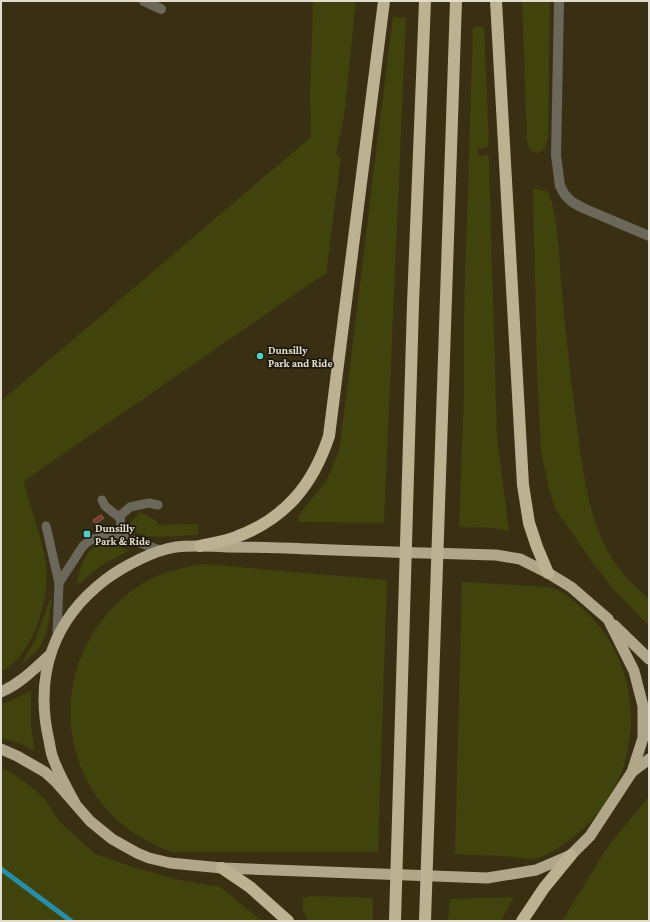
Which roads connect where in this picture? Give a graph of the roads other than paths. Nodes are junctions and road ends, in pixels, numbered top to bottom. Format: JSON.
{"nodes":[{"id":1,"x":144,"y":1,"type":"edge"},
{"id":2,"x":384,"y":1,"type":"edge"},
{"id":3,"x":425,"y":1,"type":"edge"},
{"id":4,"x":456,"y":1,"type":"edge"},
{"id":5,"x":496,"y":1,"type":"edge"},
{"id":6,"x":559,"y":1,"type":"edge"},
{"id":7,"x":161,"y":9,"type":"dead end"},
{"id":8,"x":649,"y":236,"type":"edge"},
{"id":9,"x":102,"y":500,"type":"dead end"},
{"id":10,"x":158,"y":505,"type":"dead end"},
{"id":11,"x":120,"y":518,"type":"junction"},
{"id":12,"x":46,"y":526,"type":"dead end"},
{"id":13,"x":127,"y":538,"type":"junction"},
{"id":14,"x":200,"y":546,"type":"junction"},
{"id":15,"x":160,"y":550,"type":"junction"},
{"id":16,"x":548,"y":573,"type":"junction"},
{"id":17,"x":59,"y":583,"type":"junction"},
{"id":18,"x":608,"y":619,"type":"junction"},
{"id":19,"x":57,"y":635,"type":"junction"},
{"id":20,"x":50,"y":654,"type":"junction"},
{"id":21,"x":649,"y":659,"type":"edge"},
{"id":22,"x":1,"y":692,"type":"edge"},
{"id":23,"x":1,"y":749,"type":"edge"},
{"id":24,"x":649,"y":759,"type":"edge"},
{"id":25,"x":632,"y":772,"type":"junction"},
{"id":26,"x":76,"y":805,"type":"junction"},
{"id":27,"x":571,"y":855,"type":"junction"},
{"id":28,"x":222,"y":868,"type":"junction"},
{"id":29,"x":288,"y":921,"type":"edge"},
{"id":30,"x":395,"y":921,"type":"edge"},
{"id":31,"x":425,"y":921,"type":"edge"},
{"id":32,"x":522,"y":921,"type":"edge"}],
"edges":[{"from":1,"to":7,"type":"street"},
{"from":2,"to":14,"type":"highway"},
{"from":3,"to":30,"type":"highway"},
{"from":4,"to":31,"type":"highway"},
{"from":5,"to":16,"type":"highway"},
{"from":6,"to":8,"type":"street"},
{"from":9,"to":11,"type":"lane"},
{"from":10,"to":11,"type":"lane"},
{"from":11,"to":13,"type":"lane"},
{"from":12,"to":17,"type":"lane"},
{"from":13,"to":15,"type":"lane"},
{"from":13,"to":17,"type":"lane"},
{"from":14,"to":15,"type":"highway"},
{"from":14,"to":16,"type":"highway"},
{"from":15,"to":19,"type":"highway"},
{"from":16,"to":18,"type":"highway"},
{"from":17,"to":19,"type":"lane"},
{"from":18,"to":21,"type":"highway"},
{"from":18,"to":25,"type":"highway"},
{"from":19,"to":20,"type":"highway"},
{"from":20,"to":22,"type":"highway"},
{"from":20,"to":26,"type":"highway"},
{"from":23,"to":26,"type":"highway"},
{"from":24,"to":25,"type":"highway"},
{"from":25,"to":27,"type":"highway"},
{"from":26,"to":28,"type":"highway"},
{"from":27,"to":28,"type":"highway"},
{"from":27,"to":32,"type":"highway"},
{"from":28,"to":29,"type":"highway"}]}
